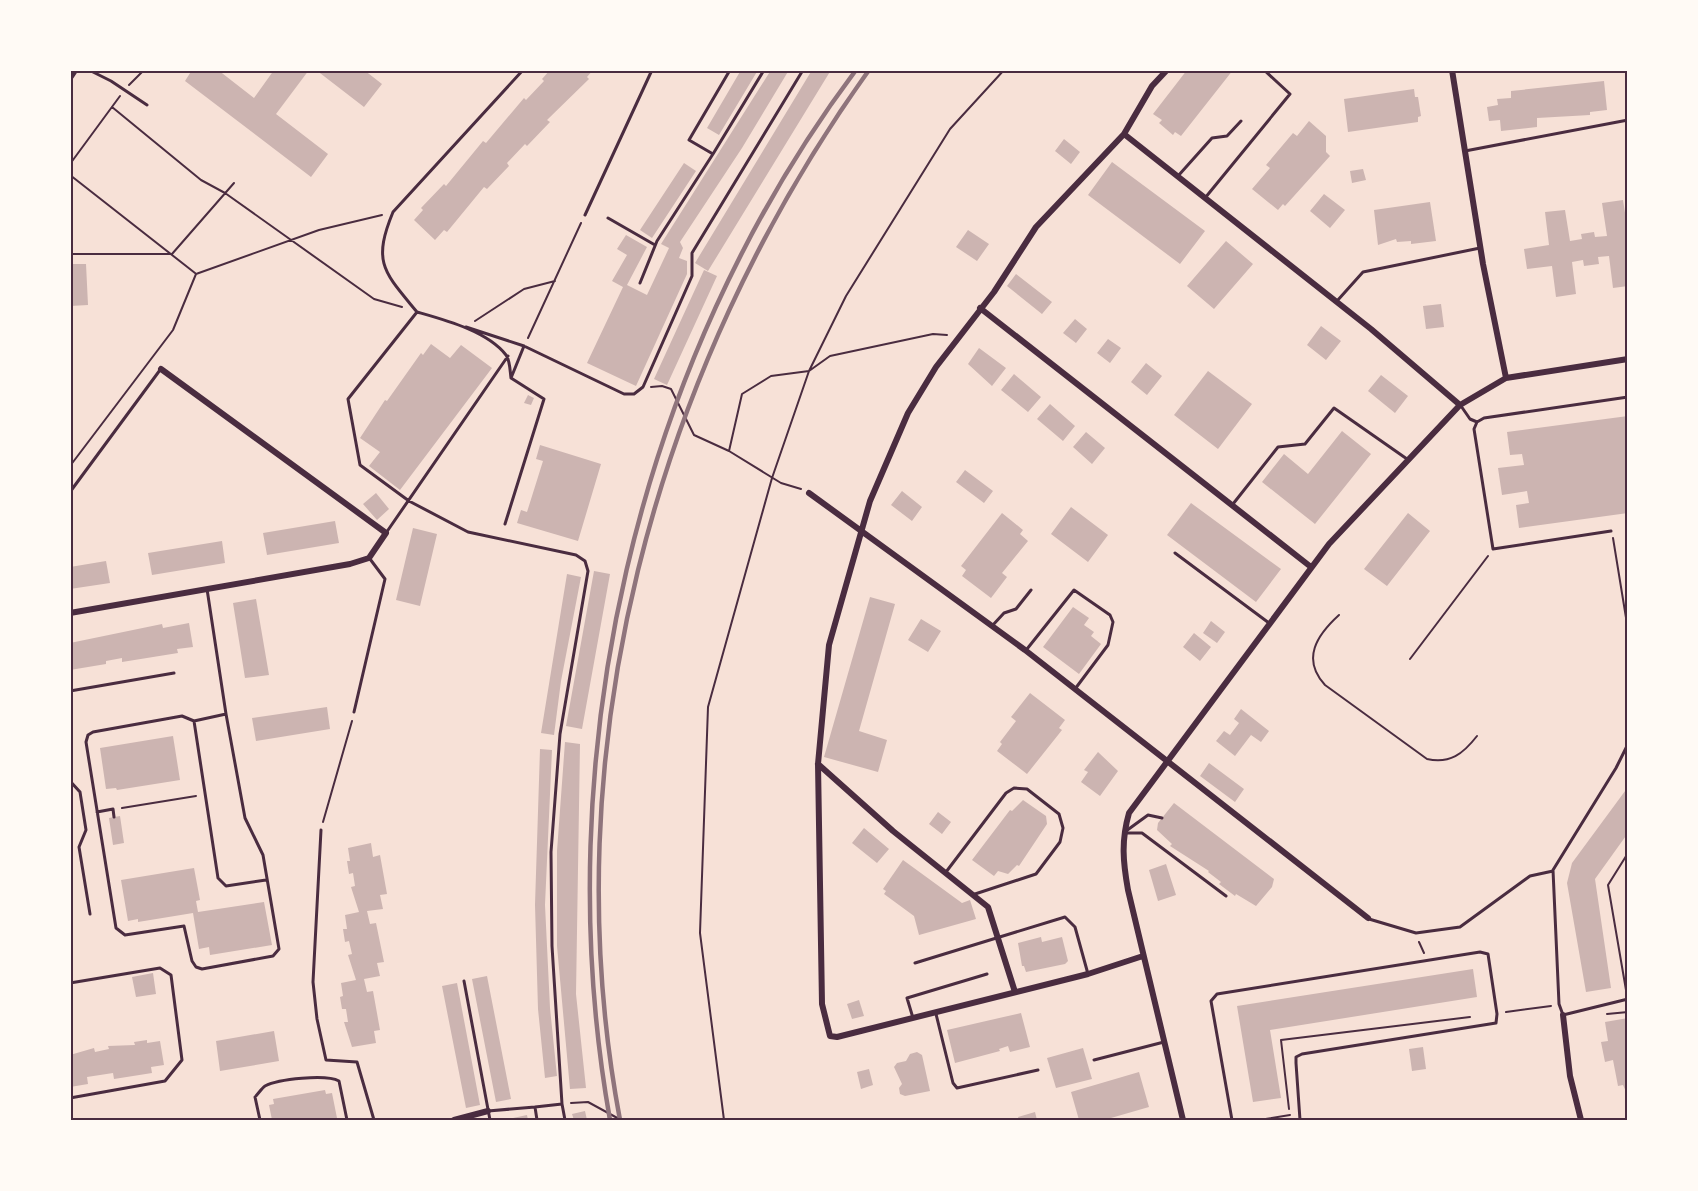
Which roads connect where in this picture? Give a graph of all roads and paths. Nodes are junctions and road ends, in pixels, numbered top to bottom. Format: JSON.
{"nodes":[{"id":1,"x":74,"y":70,"type":"edge"},
{"id":2,"x":88,"y":70,"type":"edge"},
{"id":3,"x":144,"y":70,"type":"edge"},
{"id":4,"x":523,"y":70,"type":"edge"},
{"id":5,"x":652,"y":70,"type":"edge"},
{"id":6,"x":730,"y":70,"type":"edge"},
{"id":7,"x":764,"y":70,"type":"edge"},
{"id":8,"x":803,"y":70,"type":"edge"},
{"id":9,"x":1004,"y":70,"type":"edge"},
{"id":10,"x":1167,"y":70,"type":"edge"},
{"id":11,"x":1264,"y":70,"type":"edge"},
{"id":12,"x":1452,"y":70,"type":"edge"},
{"id":13,"x":70,"y":76,"type":"edge"},
{"id":14,"x":125,"y":89,"type":"junction"},
{"id":15,"x":147,"y":105,"type":"dead end"},
{"id":16,"x":112,"y":107,"type":"junction"},
{"id":17,"x":1628,"y":120,"type":"edge"},
{"id":18,"x":1241,"y":121,"type":"dead end"},
{"id":19,"x":1124,"y":134,"type":"junction"},
{"id":20,"x":1465,"y":151,"type":"junction"},
{"id":21,"x":713,"y":154,"type":"junction"},
{"id":22,"x":70,"y":164,"type":"edge"},
{"id":23,"x":70,"y":175,"type":"edge"},
{"id":24,"x":1178,"y":176,"type":"junction"},
{"id":25,"x":234,"y":183,"type":"dead end"},
{"id":26,"x":225,"y":193,"type":"junction"},
{"id":27,"x":1205,"y":198,"type":"junction"},
{"id":28,"x":393,"y":212,"type":"junction"},
{"id":29,"x":585,"y":215,"type":"joint"},
{"id":30,"x":608,"y":218,"type":"dead end"},
{"id":31,"x":291,"y":240,"type":"junction"},
{"id":32,"x":655,"y":245,"type":"junction"},
{"id":33,"x":1480,"y":248,"type":"junction"},
{"id":34,"x":70,"y":254,"type":"edge"},
{"id":35,"x":172,"y":254,"type":"junction"},
{"id":36,"x":195,"y":274,"type":"junction"},
{"id":37,"x":555,"y":281,"type":"junction"},
{"id":38,"x":640,"y":283,"type":"dead end"},
{"id":39,"x":1336,"y":301,"type":"junction"},
{"id":40,"x":981,"y":309,"type":"junction"},
{"id":41,"x":417,"y":312,"type":"junction"},
{"id":42,"x":466,"y":327,"type":"junction"},
{"id":43,"x":958,"y":335,"type":"junction"},
{"id":44,"x":524,"y":346,"type":"junction"},
{"id":45,"x":508,"y":356,"type":"junction"},
{"id":46,"x":1628,"y":359,"type":"edge"},
{"id":47,"x":161,"y":369,"type":"joint"},
{"id":48,"x":809,"y":371,"type":"junction"},
{"id":49,"x":511,"y":378,"type":"junction"},
{"id":50,"x":1506,"y":378,"type":"junction"},
{"id":51,"x":643,"y":387,"type":"junction"},
{"id":52,"x":1628,"y":397,"type":"edge"},
{"id":53,"x":1460,"y":405,"type":"junction"},
{"id":54,"x":1477,"y":422,"type":"junction"},
{"id":55,"x":729,"y":452,"type":"junction"},
{"id":56,"x":1410,"y":461,"type":"junction"},
{"id":57,"x":70,"y":466,"type":"edge"},
{"id":58,"x":772,"y":478,"type":"junction"},
{"id":59,"x":70,"y":492,"type":"edge"},
{"id":60,"x":809,"y":493,"type":"joint"},
{"id":61,"x":409,"y":501,"type":"junction"},
{"id":62,"x":1232,"y":506,"type":"junction"},
{"id":63,"x":505,"y":524,"type":"dead end"},
{"id":64,"x":862,"y":530,"type":"junction"},
{"id":65,"x":1611,"y":531,"type":"joint"},
{"id":66,"x":386,"y":533,"type":"junction"},
{"id":67,"x":1493,"y":549,"type":"junction"},
{"id":68,"x":1175,"y":553,"type":"dead end"},
{"id":69,"x":369,"y":558,"type":"junction"},
{"id":70,"x":1311,"y":567,"type":"junction"},
{"id":71,"x":207,"y":589,"type":"junction"},
{"id":72,"x":1031,"y":590,"type":"dead end"},
{"id":73,"x":1628,"y":593,"type":"edge"},
{"id":74,"x":1622,"y":594,"type":"junction"},
{"id":75,"x":70,"y":613,"type":"edge"},
{"id":76,"x":1340,"y":615,"type":"dead end"},
{"id":77,"x":1269,"y":623,"type":"junction"},
{"id":78,"x":992,"y":626,"type":"junction"},
{"id":79,"x":1628,"y":630,"type":"edge"},
{"id":80,"x":1025,"y":650,"type":"junction"},
{"id":81,"x":1410,"y":659,"type":"dead end"},
{"id":82,"x":174,"y":673,"type":"dead end"},
{"id":83,"x":1075,"y":689,"type":"junction"},
{"id":84,"x":70,"y":691,"type":"edge"},
{"id":85,"x":354,"y":712,"type":"joint"},
{"id":86,"x":226,"y":714,"type":"junction"},
{"id":87,"x":194,"y":721,"type":"junction"},
{"id":88,"x":1477,"y":736,"type":"dead end"},
{"id":89,"x":1628,"y":744,"type":"edge"},
{"id":90,"x":1166,"y":763,"type":"junction"},
{"id":91,"x":818,"y":764,"type":"junction"},
{"id":92,"x":70,"y":781,"type":"edge"},
{"id":93,"x":205,"y":794,"type":"junction"},
{"id":94,"x":113,"y":809,"type":"junction"},
{"id":95,"x":97,"y":812,"type":"junction"},
{"id":96,"x":114,"y":817,"type":"dead end"},
{"id":97,"x":1162,"y":818,"type":"dead end"},
{"id":98,"x":321,"y":830,"type":"joint"},
{"id":99,"x":1123,"y":833,"type":"junction"},
{"id":100,"x":1628,"y":853,"type":"edge"},
{"id":101,"x":1553,"y":870,"type":"junction"},
{"id":102,"x":946,"y":872,"type":"junction"},
{"id":103,"x":267,"y":879,"type":"junction"},
{"id":104,"x":975,"y":894,"type":"junction"},
{"id":105,"x":1226,"y":896,"type":"dead end"},
{"id":106,"x":90,"y":914,"type":"dead end"},
{"id":107,"x":1368,"y":918,"type":"joint"},
{"id":108,"x":1416,"y":933,"type":"junction"},
{"id":109,"x":998,"y":936,"type":"junction"},
{"id":110,"x":1143,"y":956,"type":"junction"},
{"id":111,"x":1427,"y":960,"type":"junction"},
{"id":112,"x":915,"y":963,"type":"dead end"},
{"id":113,"x":987,"y":974,"type":"dead end"},
{"id":114,"x":1088,"y":974,"type":"junction"},
{"id":115,"x":464,"y":981,"type":"dead end"},
{"id":116,"x":70,"y":983,"type":"edge"},
{"id":117,"x":1015,"y":992,"type":"junction"},
{"id":118,"x":1628,"y":999,"type":"edge"},
{"id":119,"x":935,"y":1012,"type":"junction"},
{"id":120,"x":1563,"y":1015,"type":"junction"},
{"id":121,"x":913,"y":1018,"type":"junction"},
{"id":122,"x":1164,"y":1042,"type":"junction"},
{"id":123,"x":1094,"y":1060,"type":"dead end"},
{"id":124,"x":1038,"y":1070,"type":"dead end"},
{"id":125,"x":70,"y":1098,"type":"edge"},
{"id":126,"x":562,"y":1104,"type":"junction"},
{"id":127,"x":535,"y":1107,"type":"junction"},
{"id":128,"x":488,"y":1111,"type":"junction"},
{"id":129,"x":260,"y":1120,"type":"edge"},
{"id":130,"x":347,"y":1120,"type":"edge"},
{"id":131,"x":374,"y":1120,"type":"edge"},
{"id":132,"x":454,"y":1120,"type":"edge"},
{"id":133,"x":490,"y":1120,"type":"edge"},
{"id":134,"x":537,"y":1120,"type":"edge"},
{"id":135,"x":566,"y":1120,"type":"edge"},
{"id":136,"x":621,"y":1120,"type":"edge"},
{"id":137,"x":724,"y":1120,"type":"edge"},
{"id":138,"x":1183,"y":1120,"type":"edge"},
{"id":139,"x":1232,"y":1120,"type":"edge"},
{"id":140,"x":1300,"y":1120,"type":"edge"},
{"id":141,"x":1581,"y":1120,"type":"edge"}],
"edges":[{"from":1,"to":13,"type":"street"},
{"from":2,"to":14,"type":"lane"},
{"from":3,"to":14,"type":"path"},
{"from":4,"to":28,"type":"lane"},
{"from":5,"to":29,"type":"lane"},
{"from":6,"to":21,"type":"lane"},
{"from":7,"to":21,"type":"lane"},
{"from":8,"to":51,"type":"lane"},
{"from":9,"to":48,"type":"path"},
{"from":10,"to":19,"type":"street"},
{"from":11,"to":27,"type":"lane"},
{"from":12,"to":20,"type":"street"},
{"from":14,"to":15,"type":"lane"},
{"from":14,"to":16,"type":"path"},
{"from":16,"to":22,"type":"path"},
{"from":16,"to":26,"type":"path"},
{"from":17,"to":20,"type":"lane"},
{"from":18,"to":24,"type":"lane"},
{"from":19,"to":24,"type":"street"},
{"from":19,"to":40,"type":"street"},
{"from":20,"to":33,"type":"street"},
{"from":21,"to":32,"type":"lane"},
{"from":23,"to":35,"type":"path"},
{"from":24,"to":27,"type":"street"},
{"from":25,"to":26,"type":"path"},
{"from":26,"to":31,"type":"path"},
{"from":26,"to":35,"type":"path"},
{"from":27,"to":39,"type":"street"},
{"from":28,"to":31,"type":"path"},
{"from":28,"to":41,"type":"lane"},
{"from":29,"to":37,"type":"path"},
{"from":30,"to":32,"type":"lane"},
{"from":31,"to":36,"type":"path"},
{"from":31,"to":41,"type":"path"},
{"from":32,"to":38,"type":"lane"},
{"from":33,"to":39,"type":"lane"},
{"from":33,"to":50,"type":"street"},
{"from":34,"to":35,"type":"path"},
{"from":35,"to":36,"type":"path"},
{"from":36,"to":57,"type":"path"},
{"from":37,"to":42,"type":"path"},
{"from":37,"to":44,"type":"path"},
{"from":39,"to":53,"type":"street"},
{"from":40,"to":43,"type":"street"},
{"from":40,"to":62,"type":"street"},
{"from":41,"to":42,"type":"lane"},
{"from":41,"to":61,"type":"lane"},
{"from":42,"to":44,"type":"lane"},
{"from":42,"to":45,"type":"lane"},
{"from":43,"to":48,"type":"path"},
{"from":43,"to":64,"type":"street"},
{"from":44,"to":49,"type":"lane"},
{"from":44,"to":51,"type":"lane"},
{"from":45,"to":49,"type":"lane"},
{"from":45,"to":61,"type":"lane"},
{"from":46,"to":50,"type":"street"},
{"from":47,"to":59,"type":"lane"},
{"from":47,"to":66,"type":"street"},
{"from":48,"to":55,"type":"path"},
{"from":48,"to":58,"type":"path"},
{"from":49,"to":63,"type":"lane"},
{"from":50,"to":53,"type":"street"},
{"from":51,"to":55,"type":"path"},
{"from":52,"to":54,"type":"lane"},
{"from":53,"to":54,"type":"lane"},
{"from":53,"to":56,"type":"street"},
{"from":54,"to":67,"type":"lane"},
{"from":55,"to":58,"type":"path"},
{"from":56,"to":62,"type":"lane"},
{"from":56,"to":70,"type":"street"},
{"from":58,"to":60,"type":"path"},
{"from":58,"to":137,"type":"path"},
{"from":60,"to":64,"type":"street"},
{"from":61,"to":66,"type":"lane"},
{"from":61,"to":126,"type":"lane"},
{"from":62,"to":70,"type":"street"},
{"from":64,"to":78,"type":"street"},
{"from":64,"to":91,"type":"street"},
{"from":65,"to":67,"type":"lane"},
{"from":65,"to":74,"type":"path"},
{"from":66,"to":69,"type":"street"},
{"from":67,"to":81,"type":"path"},
{"from":68,"to":77,"type":"lane"},
{"from":69,"to":71,"type":"street"},
{"from":69,"to":85,"type":"lane"},
{"from":70,"to":77,"type":"street"},
{"from":71,"to":75,"type":"street"},
{"from":71,"to":86,"type":"lane"},
{"from":72,"to":78,"type":"lane"},
{"from":73,"to":74,"type":"path"},
{"from":74,"to":79,"type":"path"},
{"from":76,"to":88,"type":"path"},
{"from":77,"to":90,"type":"street"},
{"from":78,"to":80,"type":"street"},
{"from":80,"to":83,"type":"street"},
{"from":80,"to":83,"type":"lane"},
{"from":82,"to":84,"type":"lane"},
{"from":83,"to":90,"type":"street"},
{"from":85,"to":98,"type":"path"},
{"from":86,"to":87,"type":"lane"},
{"from":86,"to":103,"type":"lane"},
{"from":87,"to":93,"type":"lane"},
{"from":87,"to":95,"type":"lane"},
{"from":89,"to":101,"type":"lane"},
{"from":90,"to":99,"type":"street"},
{"from":90,"to":107,"type":"street"},
{"from":91,"to":102,"type":"street"},
{"from":91,"to":121,"type":"street"},
{"from":92,"to":106,"type":"lane"},
{"from":93,"to":94,"type":"path"},
{"from":93,"to":103,"type":"lane"},
{"from":94,"to":95,"type":"lane"},
{"from":94,"to":96,"type":"lane"},
{"from":95,"to":103,"type":"lane"},
{"from":97,"to":99,"type":"lane"},
{"from":98,"to":131,"type":"lane"},
{"from":99,"to":105,"type":"lane"},
{"from":99,"to":110,"type":"street"},
{"from":100,"to":118,"type":"path"},
{"from":101,"to":108,"type":"lane"},
{"from":101,"to":120,"type":"lane"},
{"from":102,"to":104,"type":"street"},
{"from":102,"to":104,"type":"lane"},
{"from":104,"to":109,"type":"street"},
{"from":107,"to":108,"type":"lane"},
{"from":108,"to":111,"type":"path"},
{"from":109,"to":112,"type":"lane"},
{"from":109,"to":114,"type":"lane"},
{"from":109,"to":117,"type":"street"},
{"from":110,"to":114,"type":"street"},
{"from":110,"to":122,"type":"street"},
{"from":111,"to":139,"type":"lane"},
{"from":111,"to":140,"type":"lane"},
{"from":113,"to":121,"type":"lane"},
{"from":114,"to":117,"type":"street"},
{"from":115,"to":128,"type":"lane"},
{"from":116,"to":125,"type":"lane"},
{"from":117,"to":119,"type":"street"},
{"from":118,"to":120,"type":"lane"},
{"from":119,"to":121,"type":"street"},
{"from":119,"to":124,"type":"lane"},
{"from":120,"to":141,"type":"street"},
{"from":122,"to":123,"type":"lane"},
{"from":122,"to":138,"type":"street"},
{"from":126,"to":127,"type":"lane"},
{"from":126,"to":135,"type":"lane"},
{"from":126,"to":136,"type":"path"},
{"from":127,"to":128,"type":"lane"},
{"from":127,"to":134,"type":"lane"},
{"from":128,"to":132,"type":"street"},
{"from":128,"to":133,"type":"lane"},
{"from":129,"to":130,"type":"lane"}]}
